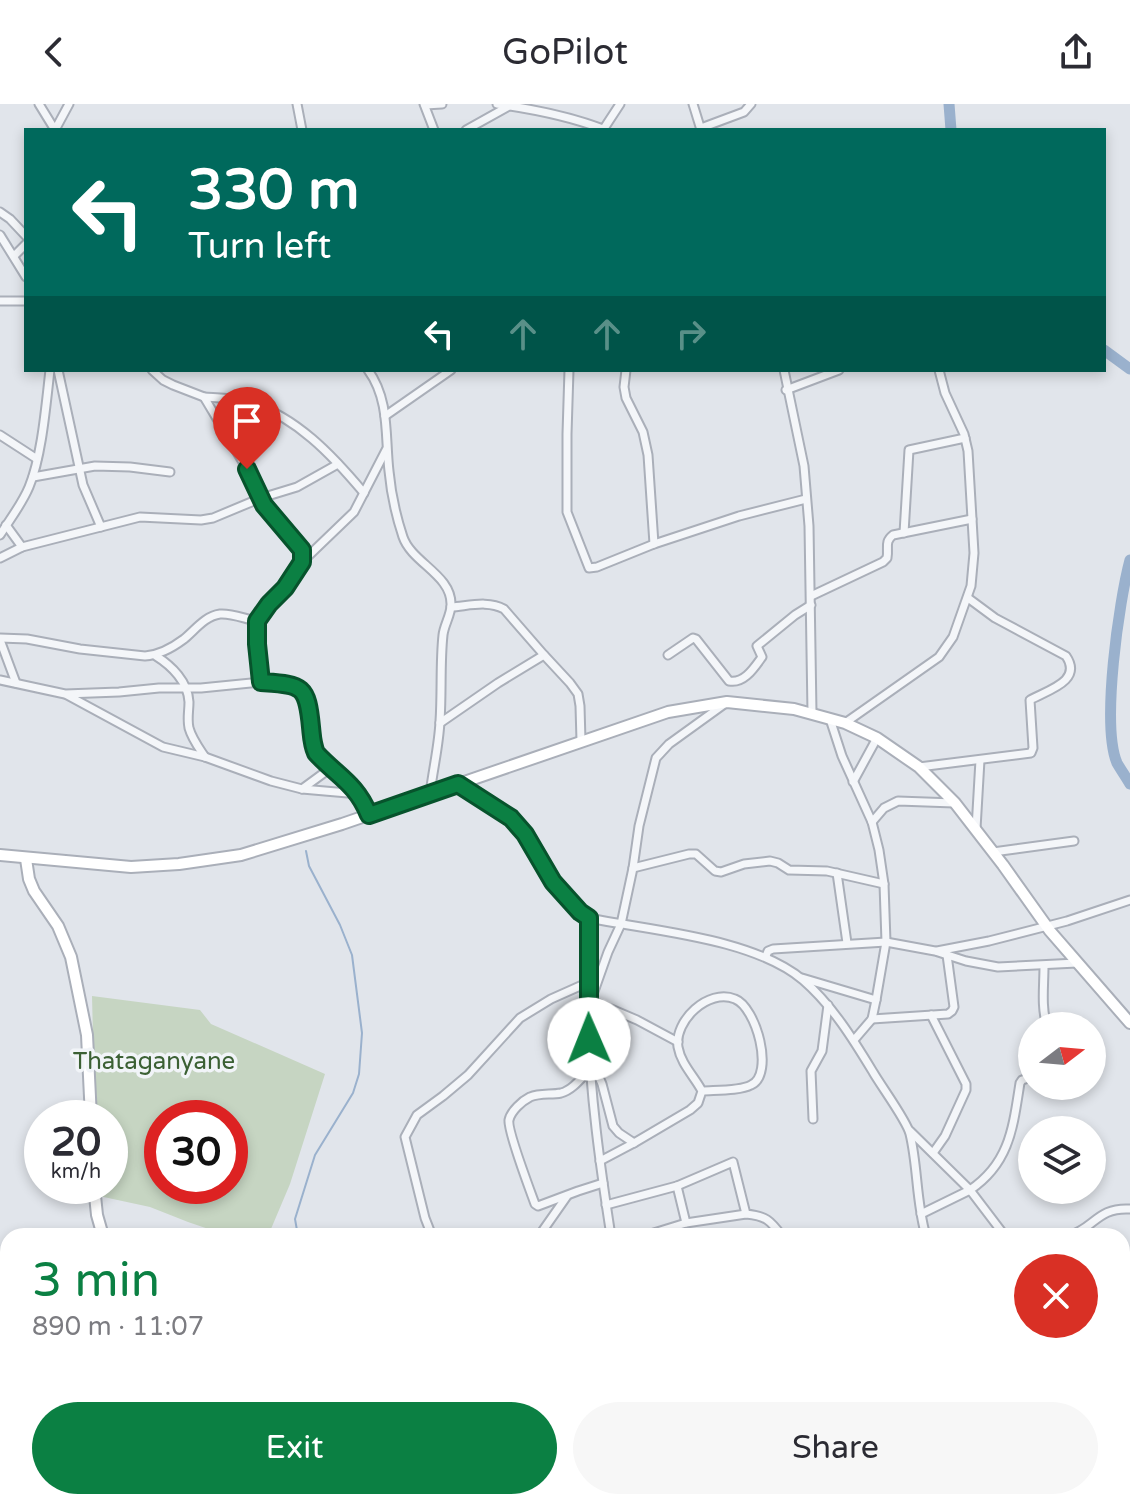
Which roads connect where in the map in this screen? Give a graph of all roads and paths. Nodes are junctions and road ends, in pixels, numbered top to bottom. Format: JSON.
{"nodes":[{"id":1,"x":39,"y":104,"type":"edge"},
{"id":2,"x":69,"y":104,"type":"edge"},
{"id":3,"x":297,"y":104,"type":"edge"},
{"id":4,"x":442,"y":104,"type":"edge"},
{"id":5,"x":497,"y":104,"type":"edge"},
{"id":6,"x":620,"y":104,"type":"edge"},
{"id":7,"x":693,"y":104,"type":"edge"},
{"id":8,"x":751,"y":104,"type":"edge"},
{"id":9,"x":425,"y":105,"type":"edge"},
{"id":10,"x":509,"y":106,"type":"edge"},
{"id":11,"x":54,"y":128,"type":"edge"},
{"id":12,"x":56,"y":128,"type":"edge"},
{"id":13,"x":302,"y":128,"type":"edge"},
{"id":14,"x":433,"y":128,"type":"edge"},
{"id":15,"x":470,"y":128,"type":"edge"},
{"id":16,"x":597,"y":128,"type":"edge"},
{"id":17,"x":604,"y":128,"type":"edge"},
{"id":18,"x":701,"y":128,"type":"edge"},
{"id":19,"x":704,"y":128,"type":"edge"},
{"id":20,"x":0,"y":212,"type":"edge"},
{"id":21,"x":24,"y":234,"type":"edge"},
{"id":22,"x":0,"y":235,"type":"edge"},
{"id":23,"x":24,"y":246,"type":"edge"},
{"id":24,"x":14,"y":256,"type":"junction"},
{"id":25,"x":24,"y":274,"type":"edge"},
{"id":26,"x":0,"y":301,"type":"edge"},
{"id":27,"x":24,"y":301,"type":"edge"},
{"id":28,"x":50,"y":372,"type":"edge"},
{"id":29,"x":58,"y":372,"type":"edge"},
{"id":30,"x":154,"y":372,"type":"edge"},
{"id":31,"x":369,"y":372,"type":"edge"},
{"id":32,"x":448,"y":372,"type":"edge"},
{"id":33,"x":569,"y":372,"type":"edge"},
{"id":34,"x":626,"y":372,"type":"edge"},
{"id":35,"x":784,"y":372,"type":"edge"},
{"id":36,"x":834,"y":372,"type":"edge"},
{"id":37,"x":940,"y":372,"type":"edge"},
{"id":38,"x":786,"y":390,"type":"junction"},
{"id":39,"x":204,"y":397,"type":"junction"},
{"id":40,"x":385,"y":416,"type":"junction"},
{"id":41,"x":0,"y":435,"type":"edge"},
{"id":42,"x":965,"y":438,"type":"junction"},
{"id":43,"x":387,"y":447,"type":"junction"},
{"id":44,"x":37,"y":459,"type":"junction"},
{"id":45,"x":338,"y":464,"type":"junction"},
{"id":46,"x":79,"y":468,"type":"junction"},
{"id":47,"x":170,"y":472,"type":"dead end"},
{"id":48,"x":33,"y":477,"type":"junction"},
{"id":49,"x":364,"y":493,"type":"junction"},
{"id":50,"x":261,"y":498,"type":"junction"},
{"id":51,"x":806,"y":499,"type":"junction"},
{"id":52,"x":972,"y":519,"type":"junction"},
{"id":53,"x":6,"y":525,"type":"junction"},
{"id":54,"x":101,"y":527,"type":"junction"},
{"id":55,"x":904,"y":533,"type":"junction"},
{"id":56,"x":0,"y":535,"type":"edge"},
{"id":57,"x":654,"y":544,"type":"junction"},
{"id":58,"x":22,"y":547,"type":"junction"},
{"id":59,"x":0,"y":558,"type":"edge"},
{"id":60,"x":302,"y":562,"type":"junction"},
{"id":61,"x":811,"y":596,"type":"junction"},
{"id":62,"x":968,"y":598,"type":"junction"},
{"id":63,"x":811,"y":605,"type":"junction"},
{"id":64,"x":451,"y":607,"type":"junction"},
{"id":65,"x":257,"y":621,"type":"junction"},
{"id":66,"x":0,"y":639,"type":"edge"},
{"id":67,"x":544,"y":655,"type":"junction"},
{"id":68,"x":668,"y":655,"type":"dead end"},
{"id":69,"x":156,"y":656,"type":"junction"},
{"id":70,"x":0,"y":680,"type":"edge"},
{"id":71,"x":261,"y":682,"type":"junction"},
{"id":72,"x":16,"y":683,"type":"junction"},
{"id":73,"x":186,"y":688,"type":"junction"},
{"id":74,"x":65,"y":694,"type":"junction"},
{"id":75,"x":727,"y":702,"type":"junction"},
{"id":76,"x":812,"y":713,"type":"junction"},
{"id":77,"x":830,"y":719,"type":"junction"},
{"id":78,"x":440,"y":723,"type":"junction"},
{"id":79,"x":845,"y":723,"type":"junction"},
{"id":80,"x":877,"y":738,"type":"junction"},
{"id":81,"x":581,"y":741,"type":"junction"},
{"id":82,"x":205,"y":757,"type":"junction"},
{"id":83,"x":980,"y":760,"type":"junction"},
{"id":84,"x":332,"y":767,"type":"junction"},
{"id":85,"x":919,"y":767,"type":"junction"},
{"id":86,"x":853,"y":782,"type":"junction"},
{"id":87,"x":458,"y":784,"type":"junction"},
{"id":88,"x":302,"y":789,"type":"junction"},
{"id":89,"x":359,"y":794,"type":"junction"},
{"id":90,"x":430,"y":794,"type":"junction"},
{"id":91,"x":955,"y":803,"type":"junction"},
{"id":92,"x":369,"y":815,"type":"junction"},
{"id":93,"x":872,"y":822,"type":"junction"},
{"id":94,"x":976,"y":831,"type":"junction"},
{"id":95,"x":1074,"y":841,"type":"dead end"},
{"id":96,"x":993,"y":852,"type":"junction"},
{"id":97,"x":0,"y":855,"type":"edge"},
{"id":98,"x":26,"y":859,"type":"junction"},
{"id":99,"x":633,"y":868,"type":"junction"},
{"id":100,"x":837,"y":873,"type":"junction"},
{"id":101,"x":884,"y":884,"type":"junction"},
{"id":102,"x":1130,"y":900,"type":"edge"},
{"id":103,"x":589,"y":918,"type":"junction"},
{"id":104,"x":621,"y":924,"type":"junction"},
{"id":105,"x":1047,"y":926,"type":"junction"},
{"id":106,"x":886,"y":942,"type":"junction"},
{"id":107,"x":847,"y":943,"type":"junction"},
{"id":108,"x":935,"y":951,"type":"junction"},
{"id":109,"x":947,"y":955,"type":"junction"},
{"id":110,"x":766,"y":956,"type":"junction"},
{"id":111,"x":1077,"y":963,"type":"junction"},
{"id":112,"x":1044,"y":966,"type":"junction"},
{"id":113,"x":800,"y":978,"type":"junction"},
{"id":114,"x":589,"y":982,"type":"junction"},
{"id":115,"x":590,"y":1000,"type":"junction"},
{"id":116,"x":876,"y":1000,"type":"junction"},
{"id":117,"x":828,"y":1005,"type":"junction"},
{"id":118,"x":1044,"y":1012,"type":"edge"},
{"id":119,"x":931,"y":1015,"type":"junction"},
{"id":120,"x":872,"y":1019,"type":"junction"},
{"id":121,"x":1130,"y":1023,"type":"edge"},
{"id":122,"x":854,"y":1040,"type":"junction"},
{"id":123,"x":678,"y":1042,"type":"junction"},
{"id":124,"x":589,"y":1057,"type":"junction"},
{"id":125,"x":590,"y":1069,"type":"junction"},
{"id":126,"x":702,"y":1091,"type":"junction"},
{"id":127,"x":1018,"y":1095,"type":"edge"},
{"id":128,"x":90,"y":1100,"type":"edge"},
{"id":129,"x":813,"y":1119,"type":"dead end"},
{"id":130,"x":910,"y":1131,"type":"junction"},
{"id":131,"x":634,"y":1143,"type":"junction"},
{"id":132,"x":933,"y":1153,"type":"junction"},
{"id":133,"x":600,"y":1161,"type":"junction"},
{"id":134,"x":603,"y":1183,"type":"junction"},
{"id":135,"x":677,"y":1186,"type":"junction"},
{"id":136,"x":970,"y":1190,"type":"junction"},
{"id":137,"x":569,"y":1194,"type":"junction"},
{"id":138,"x":96,"y":1204,"type":"edge"},
{"id":139,"x":606,"y":1205,"type":"junction"},
{"id":140,"x":1130,"y":1209,"type":"edge"},
{"id":141,"x":746,"y":1214,"type":"junction"},
{"id":142,"x":921,"y":1214,"type":"junction"},
{"id":143,"x":686,"y":1223,"type":"junction"},
{"id":144,"x":101,"y":1228,"type":"edge"},
{"id":145,"x":429,"y":1228,"type":"edge"},
{"id":146,"x":545,"y":1228,"type":"edge"},
{"id":147,"x":610,"y":1228,"type":"edge"},
{"id":148,"x":670,"y":1228,"type":"edge"},
{"id":149,"x":775,"y":1228,"type":"edge"},
{"id":150,"x":924,"y":1228,"type":"edge"},
{"id":151,"x":999,"y":1228,"type":"edge"},
{"id":152,"x":1084,"y":1228,"type":"edge"}],
"edges":[{"from":1,"to":11,"type":"street"},
{"from":2,"to":12,"type":"street"},
{"from":3,"to":13,"type":"street"},
{"from":4,"to":9,"type":"street"},
{"from":5,"to":10,"type":"street"},
{"from":6,"to":17,"type":"street"},
{"from":7,"to":18,"type":"street"},
{"from":8,"to":19,"type":"street"},
{"from":9,"to":14,"type":"street"},
{"from":10,"to":15,"type":"street"},
{"from":10,"to":16,"type":"street"},
{"from":20,"to":21,"type":"street"},
{"from":22,"to":24,"type":"street"},
{"from":23,"to":24,"type":"street"},
{"from":24,"to":25,"type":"street"},
{"from":26,"to":27,"type":"street"},
{"from":28,"to":44,"type":"street"},
{"from":29,"to":46,"type":"street"},
{"from":30,"to":39,"type":"street"},
{"from":31,"to":40,"type":"street"},
{"from":32,"to":40,"type":"street"},
{"from":33,"to":57,"type":"street"},
{"from":34,"to":57,"type":"street"},
{"from":35,"to":38,"type":"street"},
{"from":36,"to":38,"type":"street"},
{"from":37,"to":42,"type":"street"},
{"from":38,"to":51,"type":"street"},
{"from":39,"to":45,"type":"street"},
{"from":39,"to":50,"type":"street"},
{"from":40,"to":43,"type":"street"},
{"from":41,"to":44,"type":"street"},
{"from":42,"to":52,"type":"street"},
{"from":42,"to":55,"type":"street"},
{"from":43,"to":49,"type":"street"},
{"from":43,"to":64,"type":"street"},
{"from":44,"to":48,"type":"street"},
{"from":45,"to":49,"type":"street"},
{"from":45,"to":50,"type":"street"},
{"from":46,"to":47,"type":"street"},
{"from":46,"to":48,"type":"street"},
{"from":46,"to":54,"type":"street"},
{"from":48,"to":53,"type":"street"},
{"from":49,"to":60,"type":"street"},
{"from":50,"to":54,"type":"street"},
{"from":50,"to":60,"type":"street"},
{"from":51,"to":57,"type":"street"},
{"from":51,"to":61,"type":"street"},
{"from":52,"to":55,"type":"street"},
{"from":52,"to":62,"type":"street"},
{"from":53,"to":56,"type":"street"},
{"from":53,"to":58,"type":"street"},
{"from":54,"to":58,"type":"street"},
{"from":55,"to":61,"type":"street"},
{"from":58,"to":59,"type":"street"},
{"from":60,"to":65,"type":"street"},
{"from":61,"to":63,"type":"street"},
{"from":62,"to":79,"type":"street"},
{"from":62,"to":83,"type":"street"},
{"from":63,"to":68,"type":"street"},
{"from":63,"to":76,"type":"street"},
{"from":64,"to":67,"type":"street"},
{"from":64,"to":78,"type":"street"},
{"from":65,"to":69,"type":"street"},
{"from":65,"to":71,"type":"street"},
{"from":66,"to":69,"type":"street"},
{"from":66,"to":72,"type":"street"},
{"from":67,"to":78,"type":"street"},
{"from":67,"to":81,"type":"street"},
{"from":69,"to":73,"type":"street"},
{"from":70,"to":72,"type":"street"},
{"from":71,"to":73,"type":"street"},
{"from":71,"to":84,"type":"street"},
{"from":72,"to":74,"type":"street"},
{"from":73,"to":74,"type":"street"},
{"from":73,"to":82,"type":"street"},
{"from":74,"to":82,"type":"street"},
{"from":75,"to":76,"type":"street"},
{"from":75,"to":81,"type":"street"},
{"from":75,"to":99,"type":"street"},
{"from":76,"to":77,"type":"street"},
{"from":77,"to":79,"type":"street"},
{"from":77,"to":86,"type":"street"},
{"from":78,"to":90,"type":"street"},
{"from":79,"to":80,"type":"street"},
{"from":80,"to":85,"type":"street"},
{"from":80,"to":86,"type":"street"},
{"from":81,"to":87,"type":"street"},
{"from":82,"to":88,"type":"street"},
{"from":83,"to":85,"type":"street"},
{"from":83,"to":94,"type":"street"},
{"from":84,"to":88,"type":"street"},
{"from":84,"to":89,"type":"street"},
{"from":85,"to":91,"type":"street"},
{"from":86,"to":93,"type":"street"},
{"from":87,"to":90,"type":"street"},
{"from":87,"to":103,"type":"street"},
{"from":88,"to":89,"type":"street"},
{"from":89,"to":92,"type":"street"},
{"from":90,"to":92,"type":"street"},
{"from":91,"to":93,"type":"street"},
{"from":91,"to":94,"type":"street"},
{"from":92,"to":98,"type":"street"},
{"from":93,"to":101,"type":"street"},
{"from":94,"to":96,"type":"street"},
{"from":95,"to":96,"type":"street"},
{"from":96,"to":105,"type":"street"},
{"from":97,"to":98,"type":"street"},
{"from":98,"to":128,"type":"street"},
{"from":99,"to":100,"type":"street"},
{"from":99,"to":104,"type":"street"},
{"from":100,"to":101,"type":"street"},
{"from":100,"to":107,"type":"street"},
{"from":101,"to":106,"type":"street"},
{"from":102,"to":105,"type":"street"},
{"from":103,"to":104,"type":"street"},
{"from":103,"to":114,"type":"street"},
{"from":104,"to":110,"type":"street"},
{"from":104,"to":115,"type":"street"},
{"from":105,"to":108,"type":"street"},
{"from":105,"to":111,"type":"street"},
{"from":106,"to":107,"type":"street"},
{"from":106,"to":108,"type":"street"},
{"from":106,"to":116,"type":"street"},
{"from":107,"to":110,"type":"street"},
{"from":108,"to":109,"type":"street"},
{"from":109,"to":112,"type":"street"},
{"from":109,"to":119,"type":"street"},
{"from":110,"to":113,"type":"street"},
{"from":111,"to":112,"type":"street"},
{"from":111,"to":121,"type":"street"},
{"from":112,"to":118,"type":"street"},
{"from":113,"to":116,"type":"street"},
{"from":113,"to":117,"type":"street"},
{"from":114,"to":115,"type":"street"},
{"from":114,"to":145,"type":"street"},
{"from":115,"to":123,"type":"street"},
{"from":115,"to":124,"type":"street"},
{"from":116,"to":120,"type":"street"},
{"from":117,"to":122,"type":"street"},
{"from":117,"to":129,"type":"street"},
{"from":119,"to":120,"type":"street"},
{"from":119,"to":132,"type":"street"},
{"from":120,"to":122,"type":"street"},
{"from":122,"to":130,"type":"street"},
{"from":123,"to":126,"type":"street"},
{"from":123,"to":126,"type":"street"},
{"from":124,"to":125,"type":"street"},
{"from":124,"to":131,"type":"street"},
{"from":125,"to":133,"type":"street"},
{"from":125,"to":137,"type":"street"},
{"from":126,"to":131,"type":"street"},
{"from":127,"to":136,"type":"street"},
{"from":130,"to":132,"type":"street"},
{"from":130,"to":142,"type":"street"},
{"from":131,"to":133,"type":"street"},
{"from":132,"to":136,"type":"street"},
{"from":133,"to":134,"type":"street"},
{"from":134,"to":137,"type":"street"},
{"from":134,"to":139,"type":"street"},
{"from":135,"to":139,"type":"street"},
{"from":135,"to":141,"type":"street"},
{"from":135,"to":143,"type":"street"},
{"from":136,"to":142,"type":"street"},
{"from":136,"to":151,"type":"street"},
{"from":137,"to":146,"type":"street"},
{"from":138,"to":144,"type":"street"},
{"from":139,"to":147,"type":"street"},
{"from":140,"to":152,"type":"street"},
{"from":141,"to":143,"type":"street"},
{"from":141,"to":149,"type":"street"},
{"from":142,"to":150,"type":"street"},
{"from":143,"to":148,"type":"street"}]}
